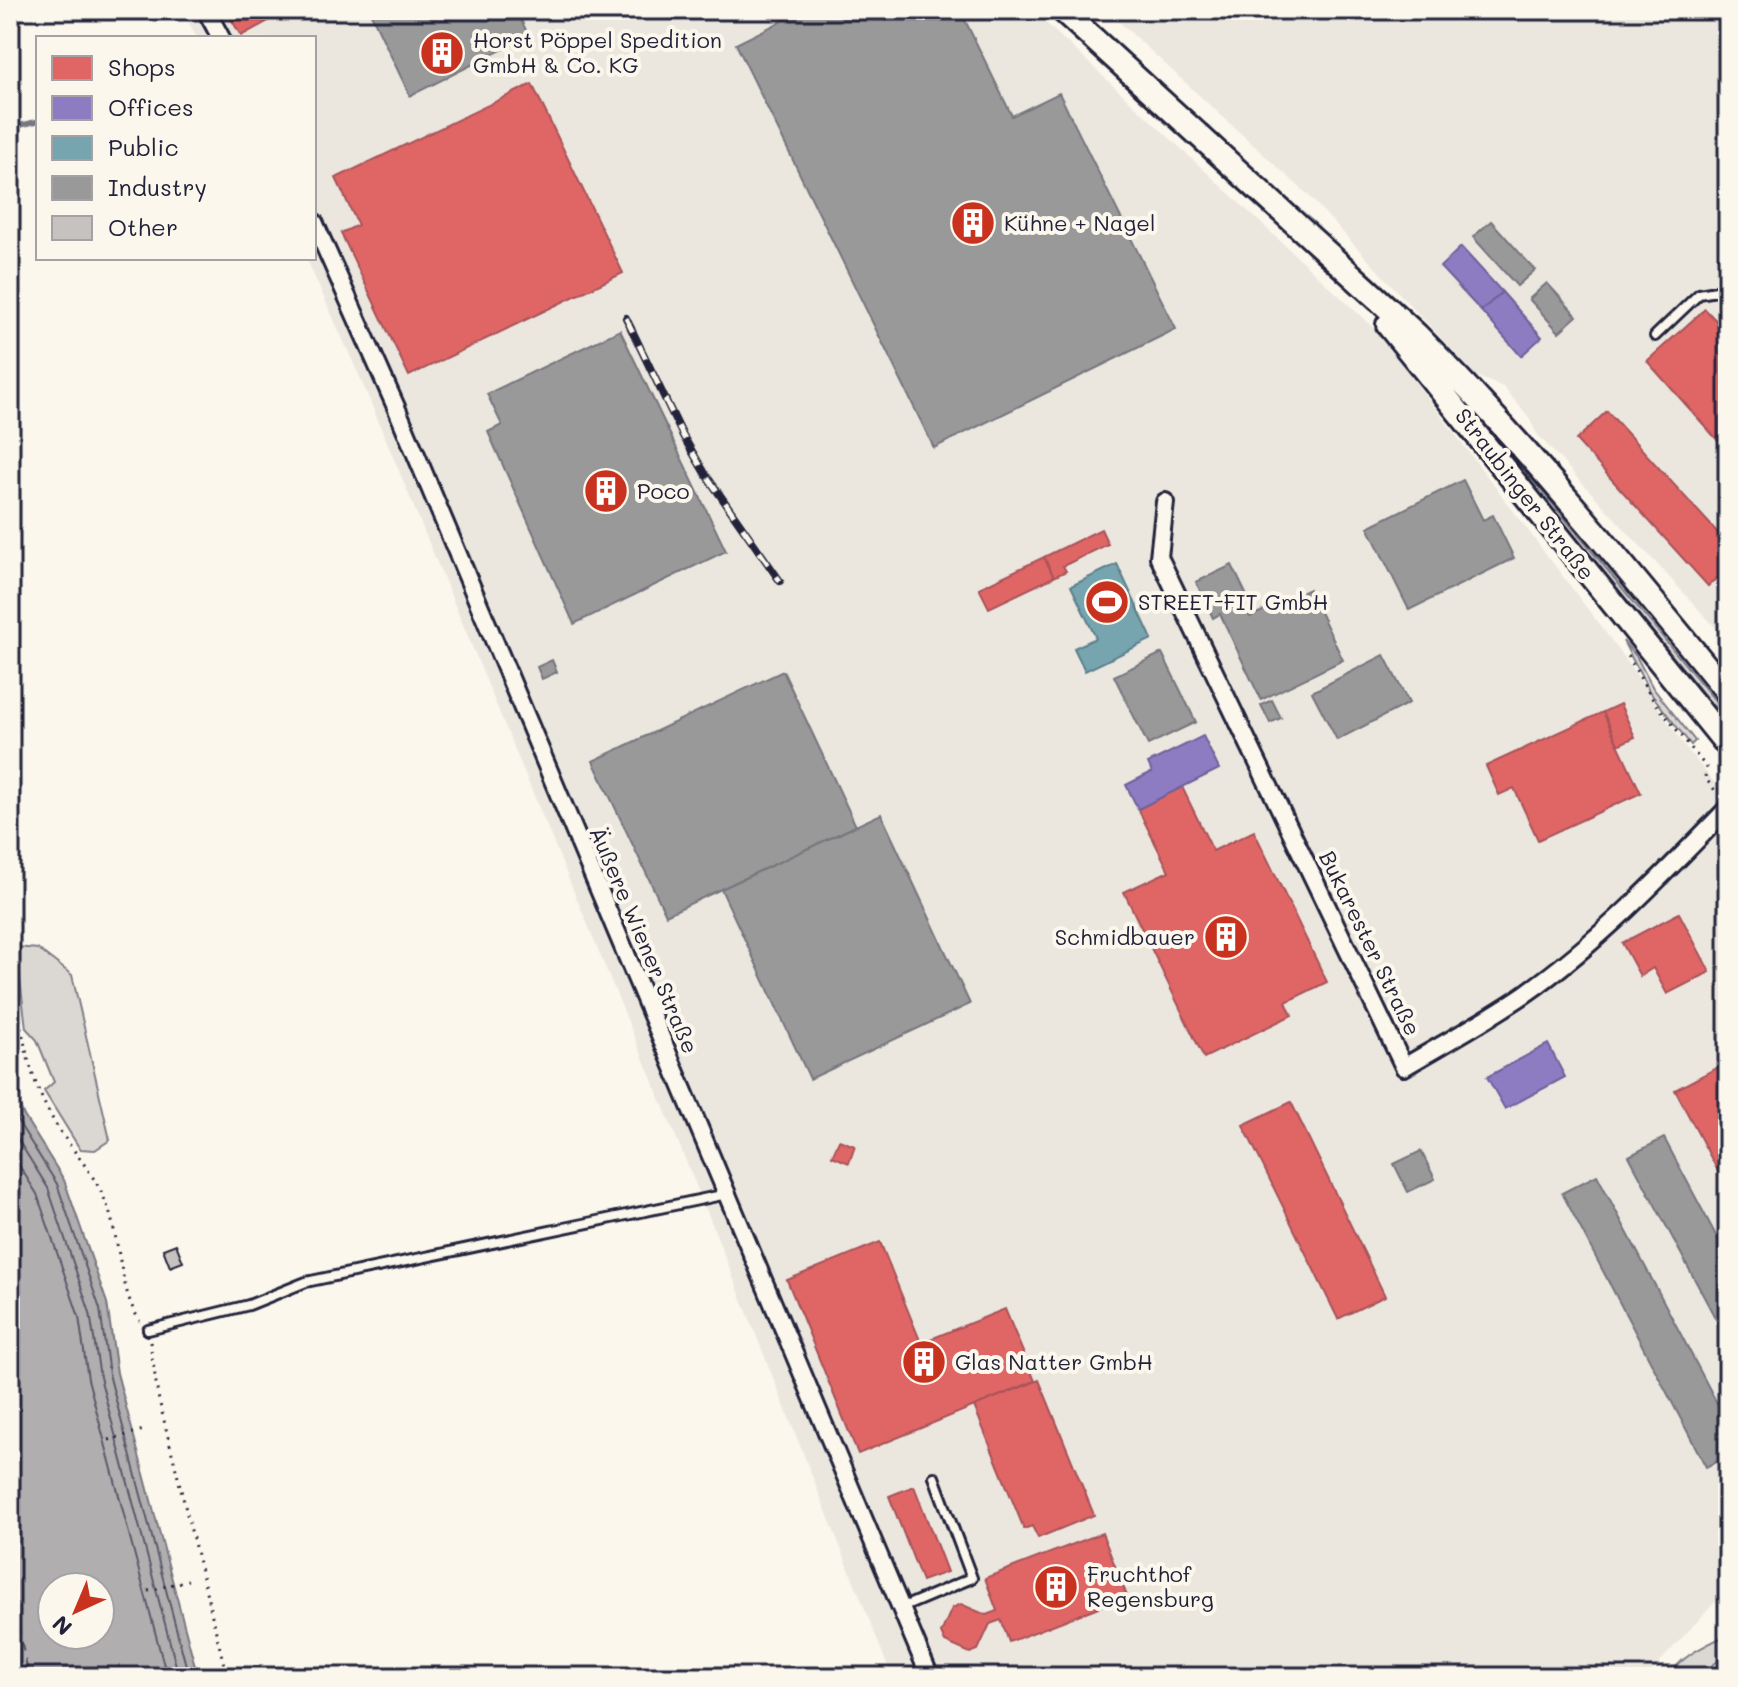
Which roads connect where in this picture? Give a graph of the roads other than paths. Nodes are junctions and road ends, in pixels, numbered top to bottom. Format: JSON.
{"nodes":[{"id":1,"x":206,"y":10,"type":"edge"},
{"id":2,"x":1062,"y":10,"type":"edge"},
{"id":3,"x":220,"y":36,"type":"edge"},
{"id":4,"x":316,"y":226,"type":"edge"},
{"id":5,"x":1318,"y":246,"type":"junction"},
{"id":6,"x":1728,"y":289,"type":"edge"},
{"id":7,"x":1655,"y":336,"type":"dead end"},
{"id":8,"x":1165,"y":502,"type":"dead end"},
{"id":9,"x":1728,"y":693,"type":"edge"},
{"id":10,"x":1728,"y":746,"type":"edge"},
{"id":11,"x":1724,"y":802,"type":"edge"},
{"id":12,"x":727,"y":1194,"type":"junction"},
{"id":13,"x":148,"y":1330,"type":"road end"},
{"id":14,"x":934,"y":1477,"type":"dead end"},
{"id":15,"x":901,"y":1608,"type":"junction"},
{"id":16,"x":930,"y":1677,"type":"edge"}],
"edges":[{"from":1,"to":3,"type":"street"},
{"from":2,"to":5,"type":"main road","name":"Straubinger Straße"},
{"from":4,"to":12,"type":"street","name":"Äußere Wiener Straße"},
{"from":5,"to":9,"type":"main road","name":"Straubinger Straße"},
{"from":5,"to":10,"type":"main road","name":"Straubinger Straße"},
{"from":6,"to":7,"type":"lane"},
{"from":8,"to":11,"type":"street","name":"Bukarester Straße"},
{"from":12,"to":13,"type":"lane"},
{"from":12,"to":15,"type":"street","name":"Äußere Wiener Straße"},
{"from":14,"to":15,"type":"lane"},
{"from":15,"to":16,"type":"street","name":"Äußere Wiener Straße"}]}
